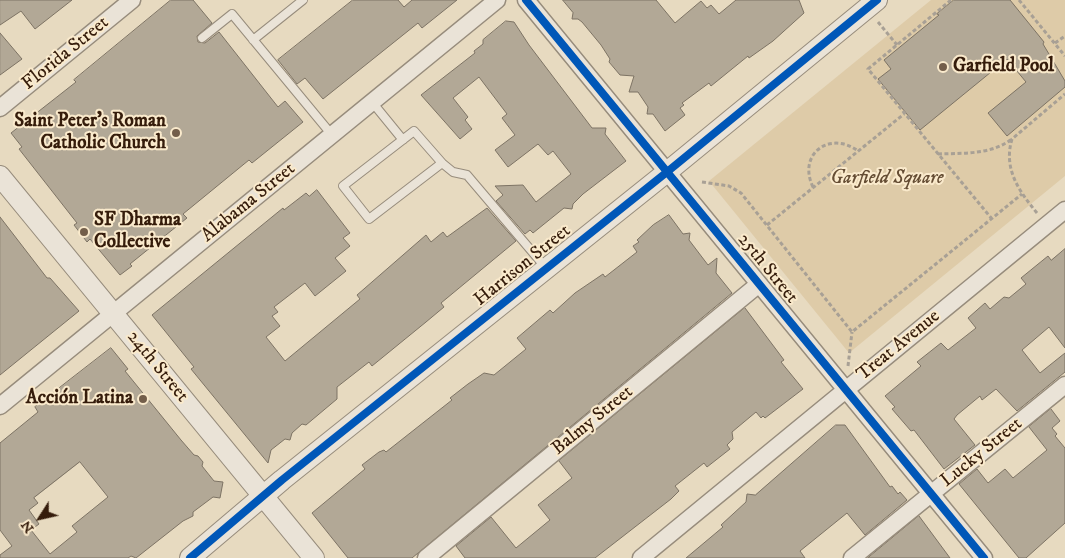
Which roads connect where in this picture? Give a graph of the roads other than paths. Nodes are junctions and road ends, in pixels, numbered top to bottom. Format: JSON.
{"nodes":[{"id":1,"x":132,"y":0,"type":"edge"},
{"id":2,"x":303,"y":0,"type":"edge"},
{"id":3,"x":497,"y":0,"type":"edge"},
{"id":4,"x":526,"y":0,"type":"edge"},
{"id":5,"x":877,"y":0,"type":"edge"},
{"id":6,"x":202,"y":38,"type":"dead end"},
{"id":7,"x":253,"y":40,"type":"junction"},
{"id":8,"x":372,"y":102,"type":"junction"},
{"id":9,"x":0,"y":108,"type":"edge"},
{"id":10,"x":332,"y":135,"type":"junction"},
{"id":11,"x":403,"y":140,"type":"junction"},
{"id":12,"x":442,"y":163,"type":"junction"},
{"id":13,"x":667,"y":172,"type":"junction"},
{"id":14,"x":0,"y":176,"type":"edge"},
{"id":15,"x":1065,"y":210,"type":"edge"},
{"id":16,"x":546,"y":268,"type":"junction"},
{"id":17,"x":759,"y":284,"type":"junction"},
{"id":18,"x":113,"y":314,"type":"junction"},
{"id":19,"x":1065,"y":385,"type":"edge"},
{"id":20,"x":846,"y":390,"type":"junction"},
{"id":21,"x":0,"y":406,"type":"edge"},
{"id":22,"x":932,"y":494,"type":"junction"},
{"id":23,"x":262,"y":496,"type":"junction"},
{"id":24,"x":190,"y":558,"type":"edge"},
{"id":25,"x":314,"y":558,"type":"edge"},
{"id":26,"x":426,"y":558,"type":"edge"},
{"id":27,"x":641,"y":558,"type":"edge"},
{"id":28,"x":852,"y":558,"type":"edge"},
{"id":29,"x":984,"y":558,"type":"edge"}],
"edges":[{"from":1,"to":9,"type":"street","name":"Florida Street"},
{"from":2,"to":7,"type":"lane"},
{"from":3,"to":8,"type":"street","name":"Alabama Street"},
{"from":4,"to":13,"type":"street","name":"25th Street"},
{"from":5,"to":13,"type":"street","name":"Harrison Street"},
{"from":6,"to":7,"type":"lane"},
{"from":7,"to":10,"type":"lane"},
{"from":8,"to":10,"type":"street","name":"Alabama Street"},
{"from":8,"to":11,"type":"lane"},
{"from":10,"to":18,"type":"street","name":"Alabama Street"},
{"from":11,"to":12,"type":"lane"},
{"from":11,"to":12,"type":"lane"},
{"from":12,"to":16,"type":"lane"},
{"from":13,"to":16,"type":"street","name":"Harrison Street"},
{"from":13,"to":17,"type":"street","name":"25th Street"},
{"from":14,"to":18,"type":"street","name":"24th Street"},
{"from":15,"to":20,"type":"street","name":"Treat Avenue"},
{"from":16,"to":23,"type":"street","name":"Harrison Street"},
{"from":17,"to":20,"type":"street","name":"25th Street"},
{"from":17,"to":26,"type":"street","name":"Balmy Street"},
{"from":18,"to":21,"type":"street","name":"Alabama Street"},
{"from":18,"to":23,"type":"street","name":"24th Street"},
{"from":19,"to":22,"type":"street","name":"Lucky Street"},
{"from":20,"to":22,"type":"street","name":"25th Street"},
{"from":20,"to":27,"type":"street","name":"Treat Avenue"},
{"from":22,"to":28,"type":"street","name":"Lucky Street"},
{"from":22,"to":29,"type":"street","name":"25th Street"},
{"from":23,"to":24,"type":"street","name":"Harrison Street"},
{"from":23,"to":25,"type":"street","name":"24th Street"}]}
